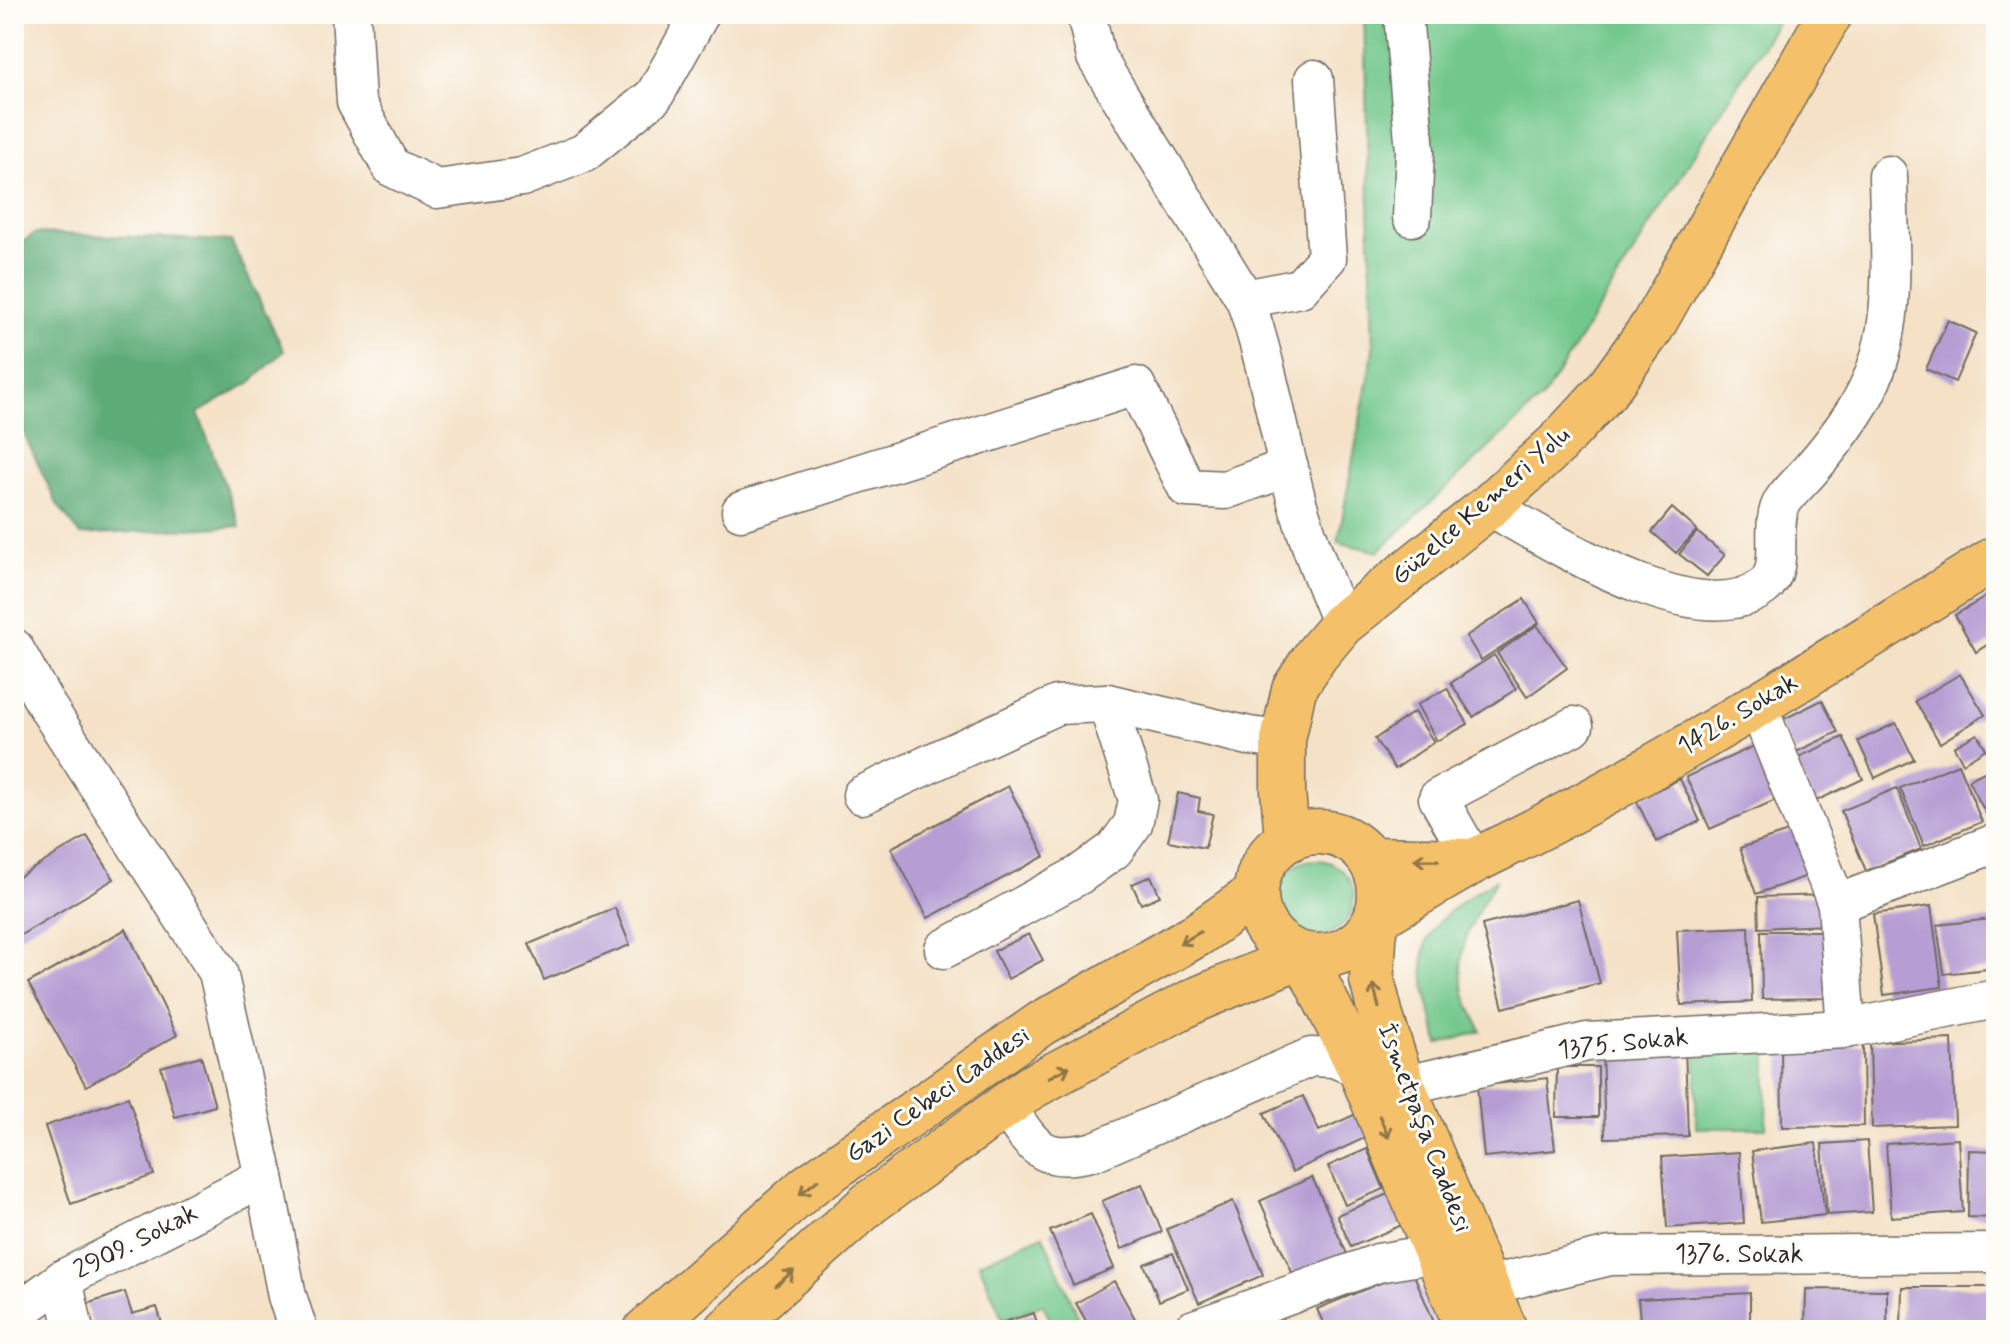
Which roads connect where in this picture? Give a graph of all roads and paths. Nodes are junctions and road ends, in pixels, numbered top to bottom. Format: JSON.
{"nodes":[{"id":1,"x":351,"y":14,"type":"edge"},
{"id":2,"x":700,"y":14,"type":"edge"},
{"id":3,"x":1086,"y":14,"type":"edge"},
{"id":4,"x":1403,"y":14,"type":"edge"},
{"id":5,"x":1830,"y":14,"type":"edge"},
{"id":6,"x":1314,"y":79,"type":"dead end"},
{"id":7,"x":1888,"y":175,"type":"dead end"},
{"id":8,"x":1412,"y":217,"type":"dead end"},
{"id":9,"x":1245,"y":299,"type":"junction"},
{"id":10,"x":1289,"y":467,"type":"junction"},
{"id":11,"x":1489,"y":506,"type":"junction"},
{"id":12,"x":741,"y":511,"type":"dead end"},
{"id":13,"x":1996,"y":558,"type":"edge"},
{"id":14,"x":1342,"y":624,"type":"junction"},
{"id":15,"x":14,"y":648,"type":"edge"},
{"id":16,"x":1107,"y":703,"type":"junction"},
{"id":17,"x":1757,"y":704,"type":"junction"},
{"id":18,"x":1574,"y":726,"type":"dead end"},
{"id":19,"x":1283,"y":740,"type":"junction"},
{"id":20,"x":862,"y":795,"type":"dead end"},
{"id":21,"x":1287,"y":840,"type":"junction"},
{"id":22,"x":1996,"y":843,"type":"edge"},
{"id":23,"x":1370,"y":859,"type":"junction"},
{"id":24,"x":1474,"y":861,"type":"junction"},
{"id":25,"x":1255,"y":894,"type":"junction"},
{"id":26,"x":1837,"y":904,"type":"junction"},
{"id":27,"x":1375,"y":919,"type":"junction"},
{"id":28,"x":944,"y":949,"type":"dead end"},
{"id":29,"x":1303,"y":955,"type":"junction"},
{"id":30,"x":1996,"y":999,"type":"edge"},
{"id":31,"x":1846,"y":1029,"type":"junction"},
{"id":32,"x":1360,"y":1069,"type":"junction"},
{"id":33,"x":1403,"y":1086,"type":"junction"},
{"id":34,"x":1006,"y":1106,"type":"junction"},
{"id":35,"x":264,"y":1177,"type":"junction"},
{"id":36,"x":1437,"y":1253,"type":"junction"},
{"id":37,"x":1996,"y":1253,"type":"edge"},
{"id":38,"x":63,"y":1279,"type":"junction"},
{"id":39,"x":1486,"y":1286,"type":"junction"},
{"id":40,"x":14,"y":1315,"type":"edge"},
{"id":41,"x":1256,"y":1318,"type":"edge"},
{"id":42,"x":74,"y":1330,"type":"edge"},
{"id":43,"x":298,"y":1330,"type":"edge"},
{"id":44,"x":646,"y":1330,"type":"edge"},
{"id":45,"x":727,"y":1330,"type":"edge"},
{"id":46,"x":1192,"y":1330,"type":"edge"},
{"id":47,"x":1468,"y":1330,"type":"edge"},
{"id":48,"x":1505,"y":1330,"type":"edge"}],
"edges":[{"from":1,"to":2,"type":"street"},
{"from":3,"to":9,"type":"street"},
{"from":4,"to":8,"type":"street"},
{"from":5,"to":11,"type":"main road","name":"Güzelce Kemeri Yolu"},
{"from":6,"to":9,"type":"street"},
{"from":7,"to":11,"type":"street"},
{"from":9,"to":10,"type":"street"},
{"from":10,"to":12,"type":"street"},
{"from":10,"to":14,"type":"street"},
{"from":11,"to":14,"type":"main road","name":"Güzelce Kemeri Yolu"},
{"from":13,"to":17,"type":"main road","name":"1426. Sokak"},
{"from":14,"to":19,"type":"main road","name":"Güzelce Kemeri Yolu"},
{"from":15,"to":35,"type":"street"},
{"from":16,"to":19,"type":"street"},
{"from":16,"to":20,"type":"street"},
{"from":16,"to":28,"type":"street"},
{"from":17,"to":24,"type":"main road","name":"1426. Sokak"},
{"from":17,"to":26,"type":"street"},
{"from":18,"to":24,"type":"street"},
{"from":19,"to":21,"type":"main road","name":"Güzelce Kemeri Yolu"},
{"from":21,"to":23,"type":"main road"},
{"from":21,"to":25,"type":"main road"},
{"from":22,"to":26,"type":"street"},
{"from":24,"to":23,"type":"main road","one_way":true},
{"from":23,"to":27,"type":"main road"},
{"from":24,"to":27,"type":"main road","name":"1426. Sokak"},
{"from":25,"to":29,"type":"main road"},
{"from":25,"to":44,"type":"main road","name":"Gazi Cebeci Caddesi","one_way":true},
{"from":26,"to":31,"type":"street"},
{"from":27,"to":29,"type":"main road"},
{"from":33,"to":27,"type":"main road","name":"İsmetpaşa Caddesi","one_way":true},
{"from":29,"to":32,"type":"main road","name":"İsmetpaşa Caddesi"},
{"from":34,"to":29,"type":"main road","name":"Gazi Cebeci Caddesi","one_way":true},
{"from":30,"to":31,"type":"street","name":"1375. Sokak"},
{"from":31,"to":33,"type":"street","name":"1375. Sokak"},
{"from":32,"to":34,"type":"street"},
{"from":32,"to":36,"type":"main road","name":"İsmetpaşa Caddesi","one_way":true},
{"from":33,"to":39,"type":"main road","name":"İsmetpaşa Caddesi"},
{"from":45,"to":34,"type":"main road","name":"Gazi Cebeci Caddesi","one_way":true},
{"from":35,"to":38,"type":"street","name":"2909. Sokak"},
{"from":35,"to":43,"type":"street"},
{"from":36,"to":41,"type":"street"},
{"from":36,"to":47,"type":"main road","name":"İsmetpaşa Caddesi"},
{"from":37,"to":39,"type":"street","name":"1376. Sokak"},
{"from":38,"to":40,"type":"street","name":"2909. Sokak"},
{"from":38,"to":42,"type":"street"},
{"from":39,"to":48,"type":"main road","name":"İsmetpaşa Caddesi"},
{"from":41,"to":46,"type":"street"}]}
